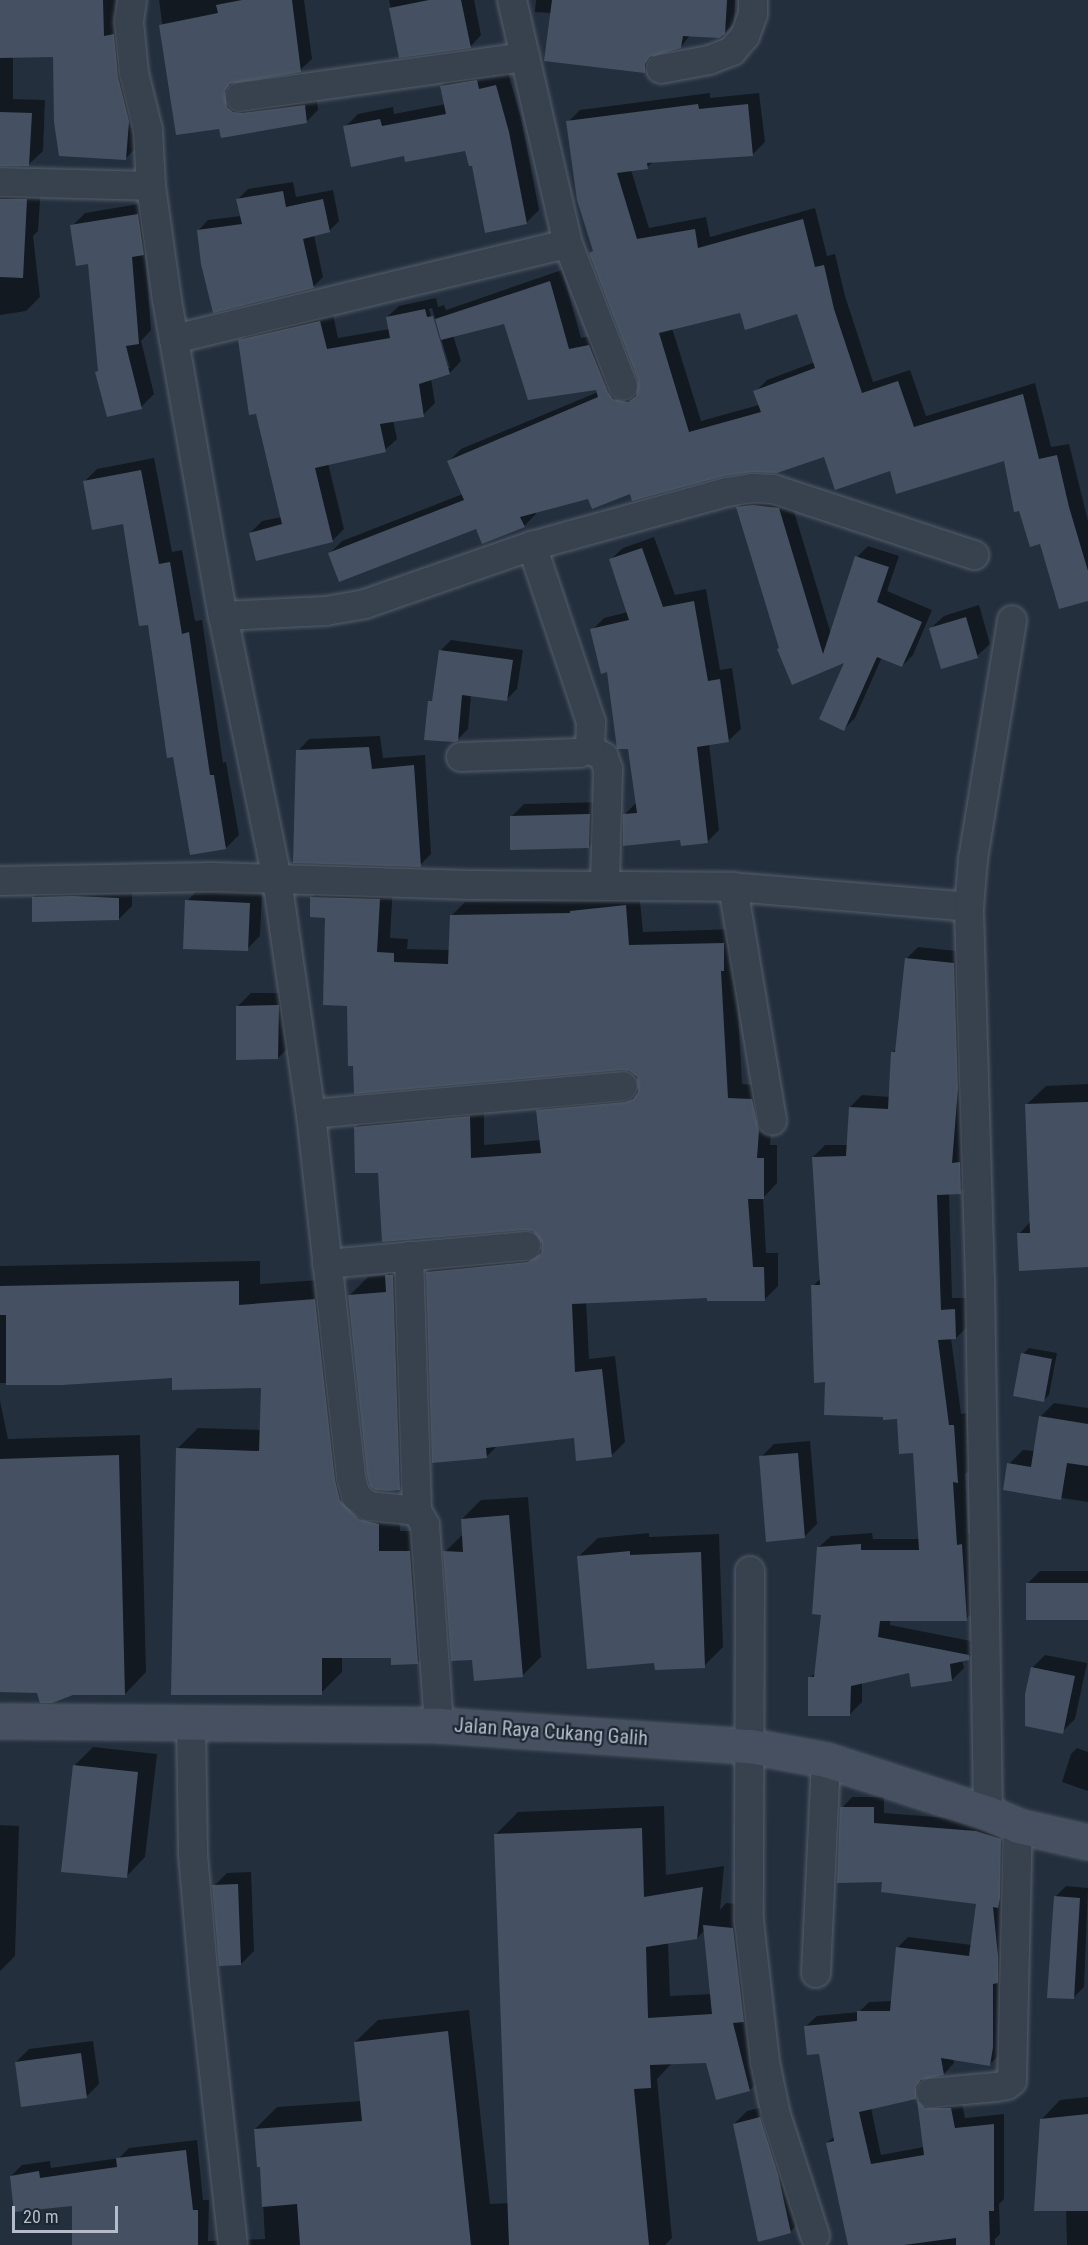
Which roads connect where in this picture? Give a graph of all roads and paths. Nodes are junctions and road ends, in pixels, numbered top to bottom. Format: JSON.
{"nodes":[{"id":1,"x":132,"y":0,"type":"edge"},
{"id":2,"x":512,"y":0,"type":"edge"},
{"id":3,"x":753,"y":0,"type":"edge"},
{"id":4,"x":525,"y":57,"type":"junction"},
{"id":5,"x":661,"y":69,"type":"dead end"},
{"id":6,"x":240,"y":97,"type":"dead end"},
{"id":7,"x":0,"y":182,"type":"edge"},
{"id":8,"x":151,"y":186,"type":"junction"},
{"id":9,"x":568,"y":244,"type":"junction"},
{"id":10,"x":174,"y":339,"type":"junction"},
{"id":11,"x":623,"y":386,"type":"dead end"},
{"id":12,"x":532,"y":546,"type":"junction"},
{"id":13,"x":974,"y":555,"type":"dead end"},
{"id":14,"x":223,"y":616,"type":"junction"},
{"id":15,"x":1012,"y":621,"type":"dead end"},
{"id":16,"x":590,"y":749,"type":"junction"},
{"id":17,"x":461,"y":757,"type":"dead end"},
{"id":18,"x":277,"y":879,"type":"junction"},
{"id":19,"x":0,"y":881,"type":"edge"},
{"id":20,"x":605,"y":885,"type":"junction"},
{"id":21,"x":734,"y":887,"type":"junction"},
{"id":22,"x":969,"y":908,"type":"junction"},
{"id":23,"x":623,"y":1086,"type":"dead end"},
{"id":24,"x":311,"y":1114,"type":"junction"},
{"id":25,"x":772,"y":1121,"type":"dead end"},
{"id":26,"x":526,"y":1246,"type":"dead end"},
{"id":27,"x":408,"y":1256,"type":"junction"},
{"id":28,"x":327,"y":1264,"type":"junction"},
{"id":29,"x":417,"y":1511,"type":"junction"},
{"id":30,"x":750,"y":1571,"type":"dead end"},
{"id":31,"x":0,"y":1721,"type":"edge"},
{"id":32,"x":191,"y":1722,"type":"junction"},
{"id":33,"x":439,"y":1725,"type":"junction"},
{"id":34,"x":750,"y":1746,"type":"junction"},
{"id":35,"x":826,"y":1760,"type":"junction"},
{"id":36,"x":988,"y":1813,"type":"junction"},
{"id":37,"x":1018,"y":1826,"type":"junction"},
{"id":38,"x":1088,"y":1842,"type":"edge"},
{"id":39,"x":816,"y":1973,"type":"dead end"},
{"id":40,"x":931,"y":2093,"type":"dead end"},
{"id":41,"x":815,"y":2236,"type":"dead end"},
{"id":42,"x":233,"y":2245,"type":"edge"}],
"edges":[{"from":1,"to":8,"type":"street"},
{"from":2,"to":4,"type":"street"},
{"from":3,"to":5,"type":"street"},
{"from":4,"to":6,"type":"street"},
{"from":4,"to":9,"type":"street"},
{"from":7,"to":8,"type":"street"},
{"from":8,"to":10,"type":"street"},
{"from":9,"to":10,"type":"street"},
{"from":9,"to":11,"type":"street"},
{"from":10,"to":14,"type":"street"},
{"from":12,"to":13,"type":"street"},
{"from":12,"to":14,"type":"street"},
{"from":12,"to":16,"type":"street"},
{"from":14,"to":18,"type":"street"},
{"from":15,"to":22,"type":"street"},
{"from":16,"to":17,"type":"street"},
{"from":16,"to":20,"type":"street"},
{"from":18,"to":19,"type":"street"},
{"from":18,"to":20,"type":"street"},
{"from":18,"to":24,"type":"street"},
{"from":20,"to":21,"type":"street"},
{"from":21,"to":22,"type":"street"},
{"from":21,"to":25,"type":"street"},
{"from":22,"to":36,"type":"street"},
{"from":23,"to":24,"type":"street"},
{"from":24,"to":28,"type":"street"},
{"from":26,"to":27,"type":"street"},
{"from":27,"to":28,"type":"street"},
{"from":27,"to":29,"type":"street"},
{"from":28,"to":29,"type":"street"},
{"from":29,"to":33,"type":"street"},
{"from":30,"to":34,"type":"street"},
{"from":31,"to":32,"type":"main road","name":"Jalan Raya Cukang Galih"},
{"from":32,"to":33,"type":"main road","name":"Jalan Raya Cukang Galih"},
{"from":32,"to":42,"type":"street"},
{"from":33,"to":34,"type":"main road","name":"Jalan Raya Cukang Galih"},
{"from":34,"to":35,"type":"main road","name":"Jalan Raya Cukang Galih"},
{"from":34,"to":41,"type":"street"},
{"from":35,"to":36,"type":"main road","name":"Jalan Raya Cukang Galih"},
{"from":35,"to":39,"type":"street"},
{"from":36,"to":37,"type":"main road","name":"Jalan Raya Cukang Galih"},
{"from":37,"to":38,"type":"main road","name":"Jalan Raya Cukang Galih"},
{"from":37,"to":40,"type":"street"}]}
